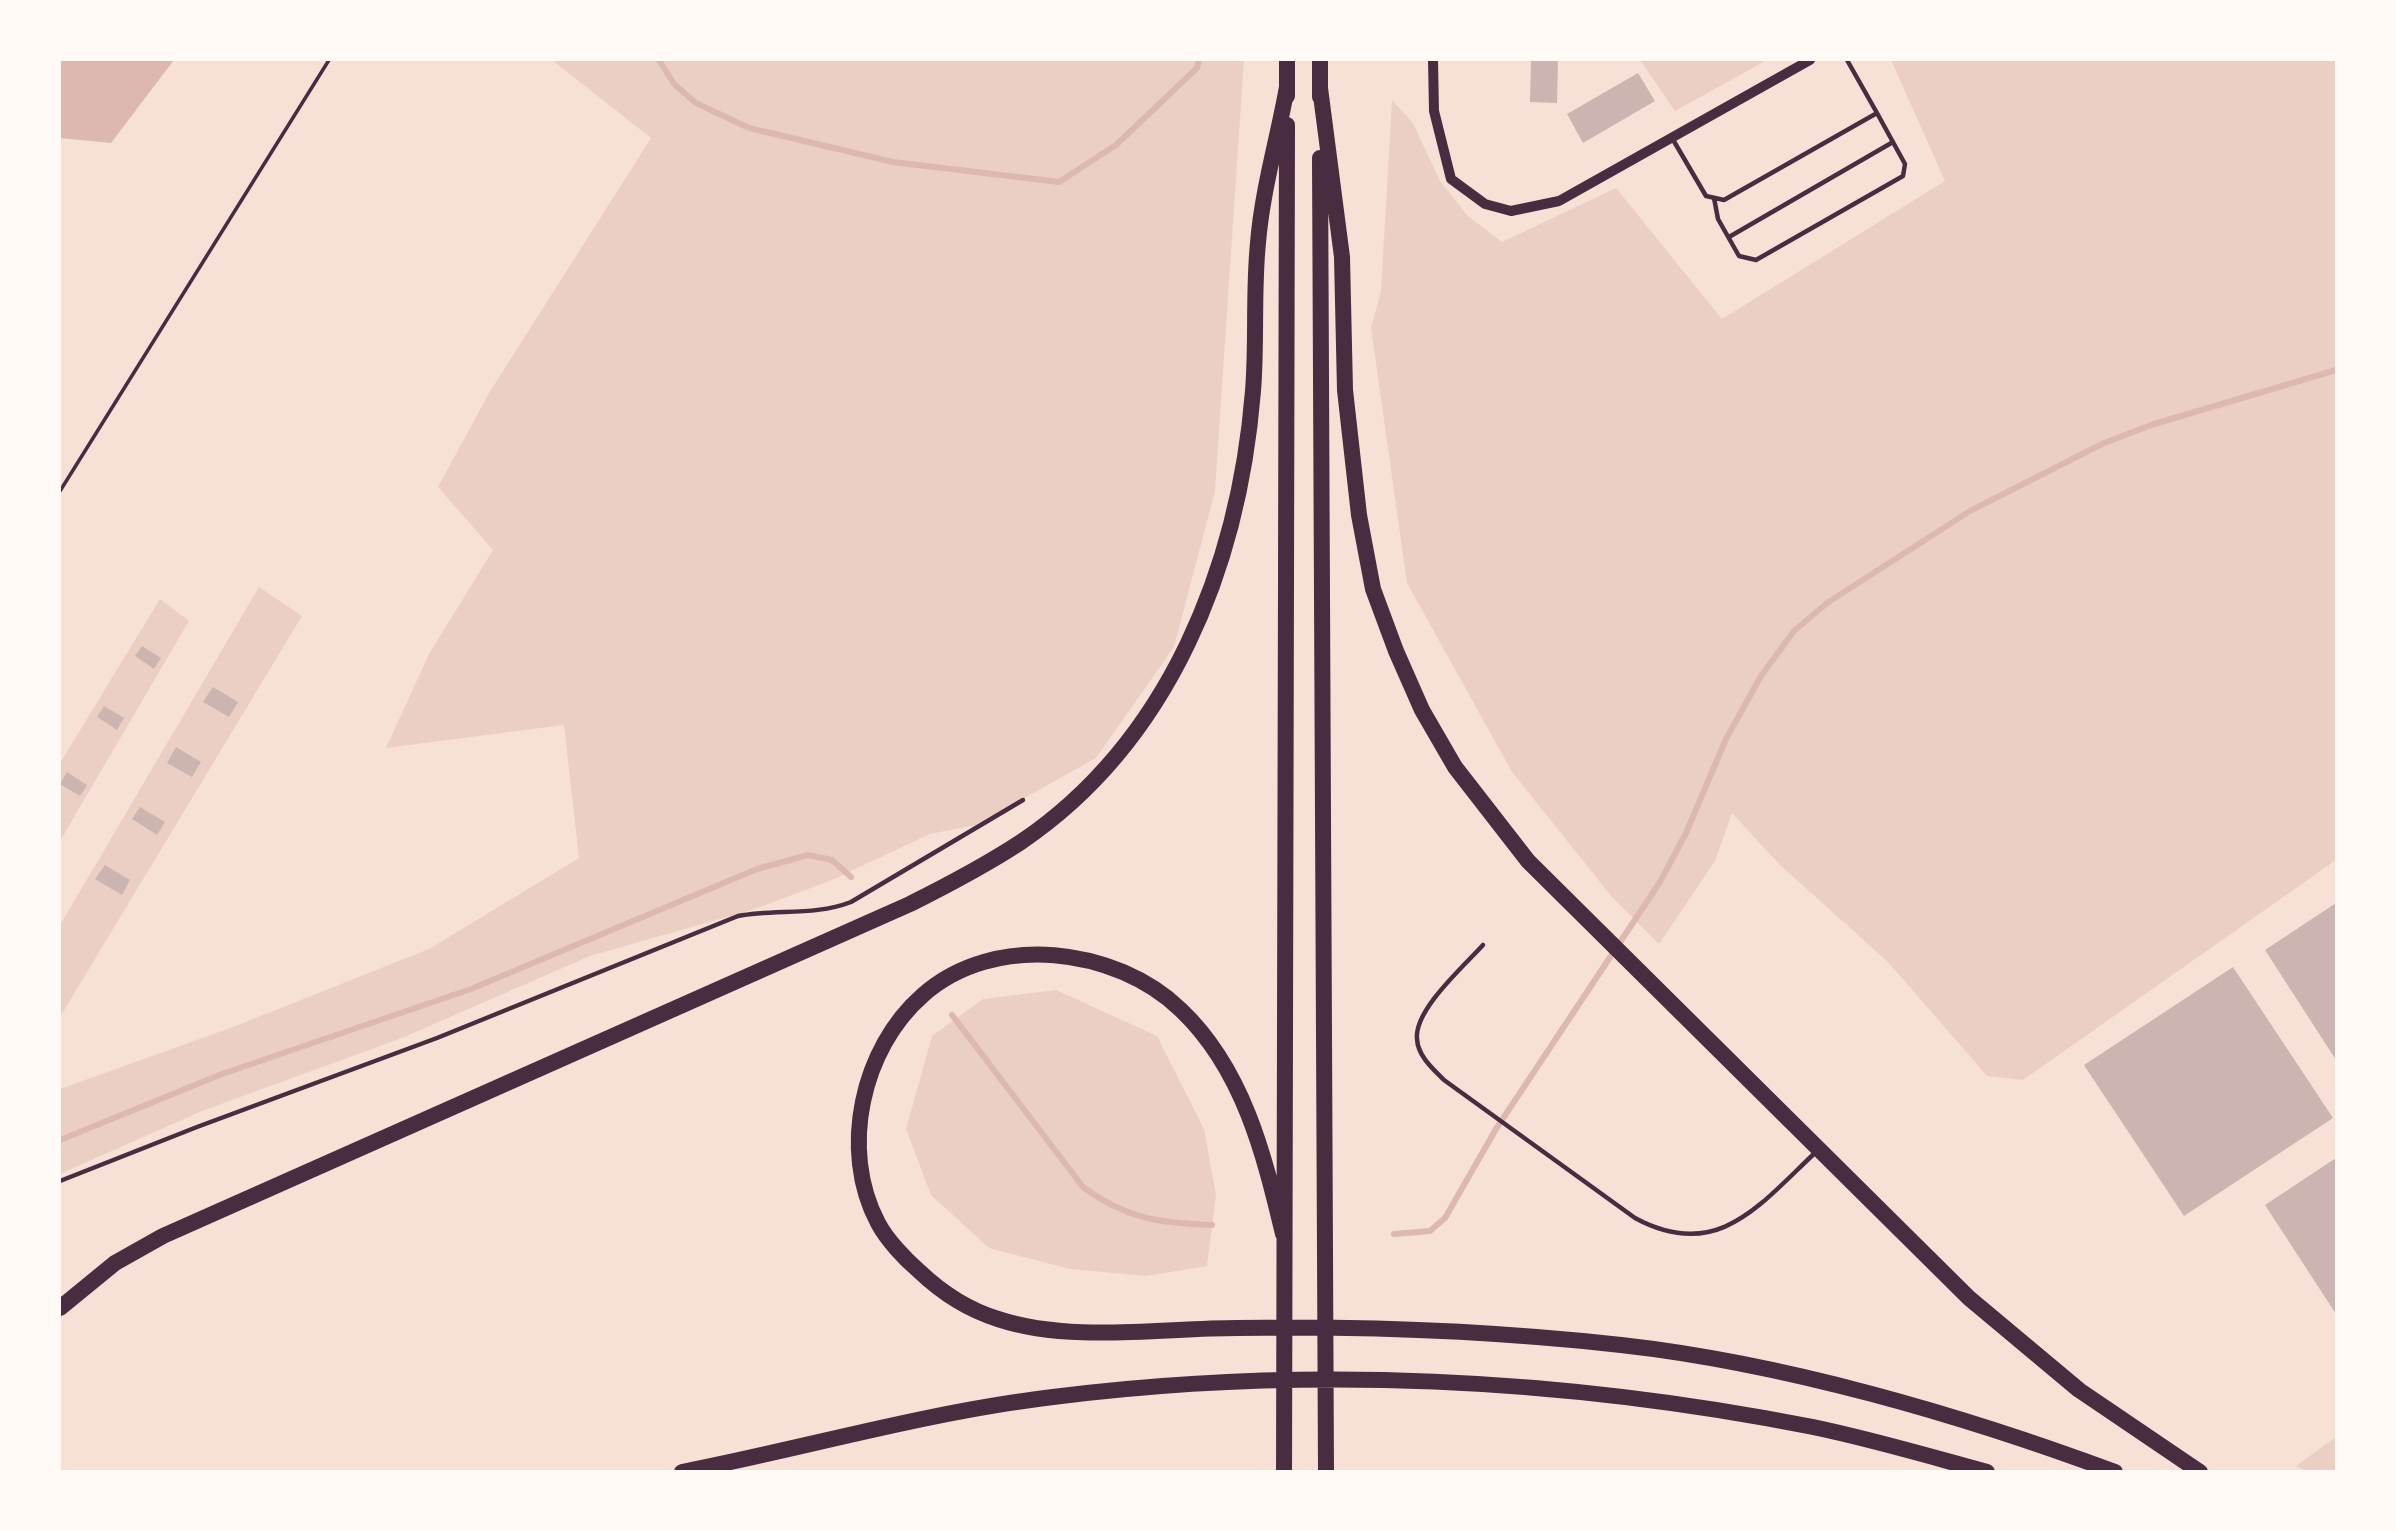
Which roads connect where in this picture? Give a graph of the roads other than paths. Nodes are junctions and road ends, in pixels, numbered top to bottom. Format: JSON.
{"nodes":[{"id":1,"x":1287,"y":60,"type":"edge"},
{"id":2,"x":1320,"y":60,"type":"edge"},
{"id":3,"x":1433,"y":60,"type":"edge"},
{"id":4,"x":1810,"y":60,"type":"edge"},
{"id":5,"x":1847,"y":60,"type":"edge"},
{"id":6,"x":1287,"y":87,"type":"junction"},
{"id":7,"x":1320,"y":88,"type":"junction"},
{"id":8,"x":1877,"y":113,"type":"junction"},
{"id":9,"x":1672,"y":137,"type":"junction"},
{"id":10,"x":1893,"y":142,"type":"junction"},
{"id":11,"x":1714,"y":198,"type":"junction"},
{"id":12,"x":1729,"y":237,"type":"junction"},
{"id":13,"x":1023,"y":800,"type":"dead end"},
{"id":14,"x":1483,"y":944,"type":"dead end"},
{"id":15,"x":1820,"y":1148,"type":"junction"},
{"id":16,"x":60,"y":1181,"type":"edge"},
{"id":17,"x":1283,"y":1234,"type":"junction"},
{"id":18,"x":60,"y":1308,"type":"edge"},
{"id":19,"x":682,"y":1472,"type":"edge"},
{"id":20,"x":1284,"y":1472,"type":"edge"},
{"id":21,"x":1325,"y":1472,"type":"edge"},
{"id":22,"x":1987,"y":1472,"type":"edge"},
{"id":23,"x":2115,"y":1472,"type":"edge"},
{"id":24,"x":2200,"y":1472,"type":"edge"}],
"edges":[{"from":1,"to":6,"type":"highway"},
{"from":2,"to":7,"type":"highway"},
{"from":3,"to":9,"type":"street"},
{"from":4,"to":9,"type":"street"},
{"from":5,"to":8,"type":"lane"},
{"from":6,"to":17,"type":"highway"},
{"from":6,"to":18,"type":"highway"},
{"from":7,"to":15,"type":"highway"},
{"from":7,"to":21,"type":"highway"},
{"from":8,"to":10,"type":"lane"},
{"from":8,"to":11,"type":"lane"},
{"from":9,"to":11,"type":"lane"},
{"from":10,"to":12,"type":"lane"},
{"from":10,"to":12,"type":"lane"},
{"from":11,"to":12,"type":"lane"},
{"from":13,"to":16,"type":"lane"},
{"from":14,"to":15,"type":"lane"},
{"from":15,"to":24,"type":"highway"},
{"from":17,"to":20,"type":"highway"},
{"from":17,"to":23,"type":"highway"},
{"from":19,"to":22,"type":"highway"}]}
